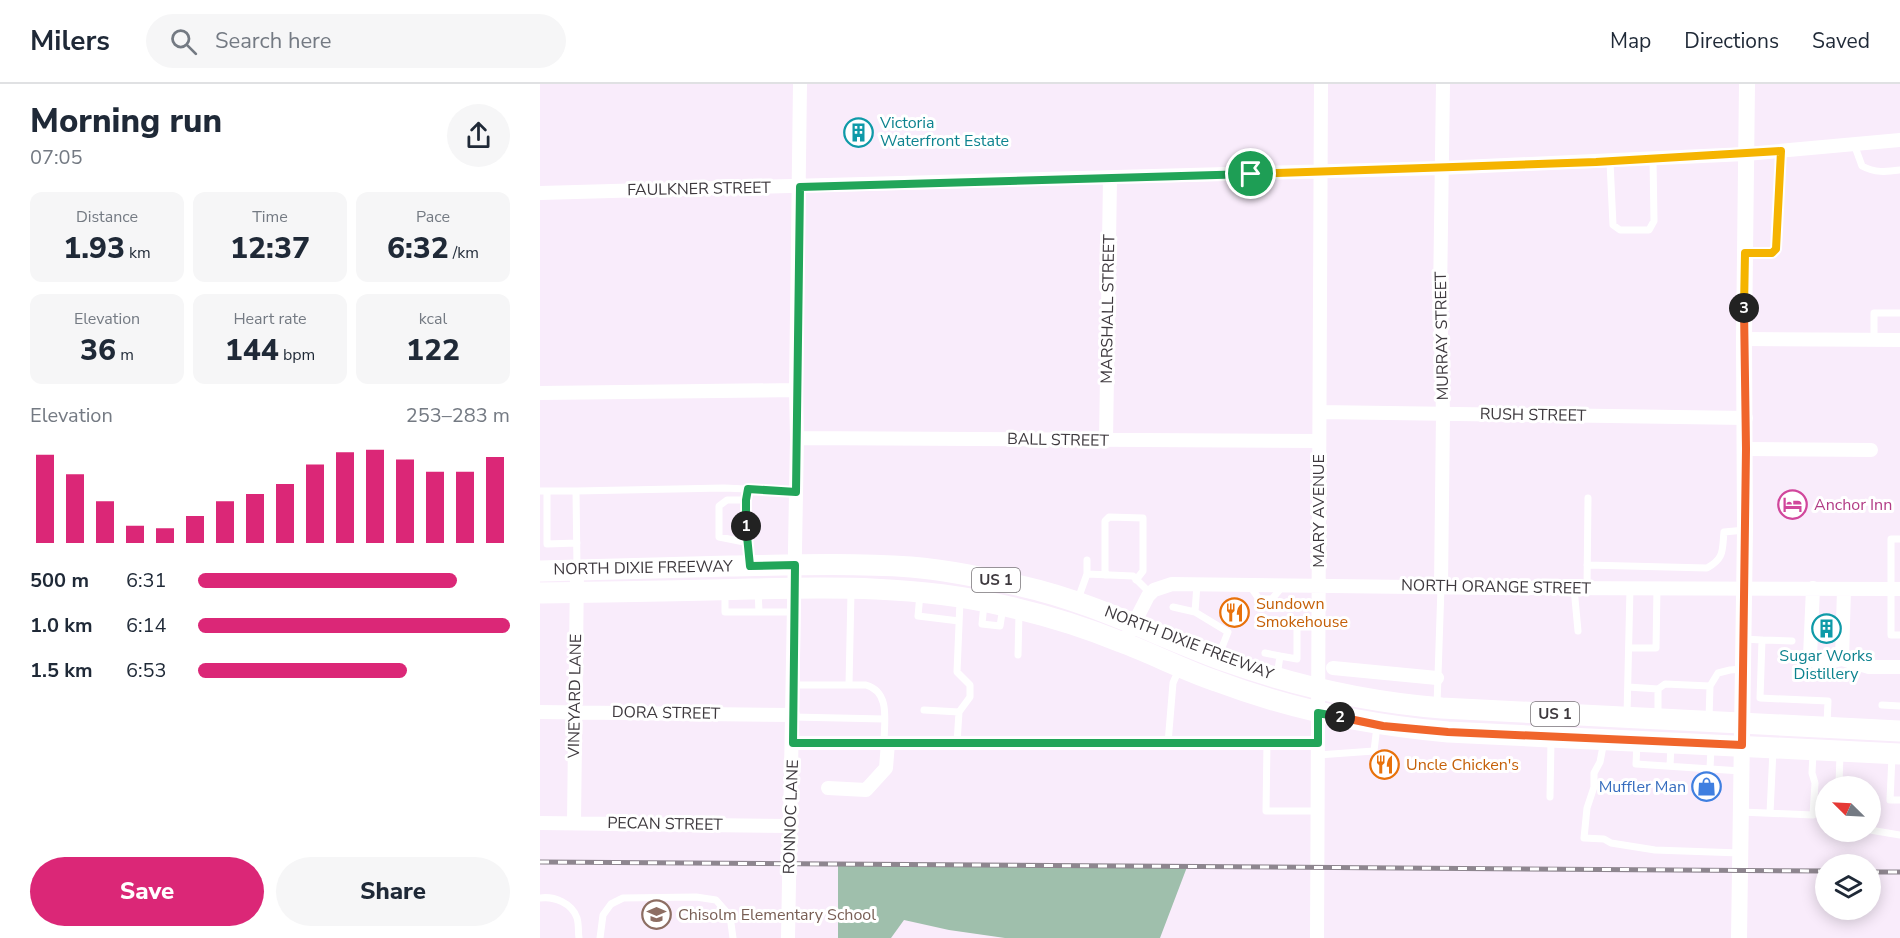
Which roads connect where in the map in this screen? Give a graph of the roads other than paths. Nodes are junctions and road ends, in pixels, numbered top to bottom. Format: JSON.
{"nodes":[{"id":1,"x":800,"y":84,"type":"edge"},
{"id":2,"x":1321,"y":84,"type":"edge"},
{"id":3,"x":1443,"y":84,"type":"edge"},
{"id":4,"x":1747,"y":84,"type":"edge"},
{"id":5,"x":1900,"y":140,"type":"edge"},
{"id":6,"x":1854,"y":144,"type":"junction"},
{"id":7,"x":1781,"y":151,"type":"junction"},
{"id":8,"x":1746,"y":154,"type":"junction"},
{"id":9,"x":1653,"y":159,"type":"junction"},
{"id":10,"x":1610,"y":162,"type":"junction"},
{"id":11,"x":1442,"y":168,"type":"junction"},
{"id":12,"x":1900,"y":170,"type":"edge"},
{"id":13,"x":1322,"y":172,"type":"junction"},
{"id":14,"x":1110,"y":178,"type":"junction"},
{"id":15,"x":800,"y":187,"type":"junction"},
{"id":16,"x":540,"y":193,"type":"edge"},
{"id":17,"x":1745,"y":253,"type":"junction"},
{"id":18,"x":1900,"y":313,"type":"edge"},
{"id":19,"x":1744,"y":339,"type":"junction"},
{"id":20,"x":1874,"y":339,"type":"junction"},
{"id":21,"x":1900,"y":340,"type":"edge"},
{"id":22,"x":796,"y":390,"type":"junction"},
{"id":23,"x":540,"y":393,"type":"edge"},
{"id":24,"x":1320,"y":412,"type":"junction"},
{"id":25,"x":1443,"y":414,"type":"junction"},
{"id":26,"x":1746,"y":418,"type":"junction"},
{"id":27,"x":797,"y":438,"type":"junction"},
{"id":28,"x":1106,"y":441,"type":"junction"},
{"id":29,"x":1318,"y":441,"type":"junction"},
{"id":30,"x":1746,"y":449,"type":"junction"},
{"id":31,"x":1871,"y":450,"type":"dead end"},
{"id":32,"x":748,"y":489,"type":"junction"},
{"id":33,"x":543,"y":491,"type":"edge"},
{"id":34,"x":576,"y":491,"type":"junction"},
{"id":35,"x":796,"y":492,"type":"junction"},
{"id":36,"x":1588,"y":498,"type":"dead end"},
{"id":37,"x":746,"y":500,"type":"junction"},
{"id":38,"x":1745,"y":530,"type":"junction"},
{"id":39,"x":1900,"y":539,"type":"edge"},
{"id":40,"x":577,"y":543,"type":"junction"},
{"id":41,"x":747,"y":543,"type":"junction"},
{"id":42,"x":1087,"y":560,"type":"dead end"},
{"id":43,"x":795,"y":565,"type":"junction"},
{"id":44,"x":1587,"y":565,"type":"junction"},
{"id":45,"x":750,"y":566,"type":"junction"},
{"id":46,"x":577,"y":570,"type":"junction"},
{"id":47,"x":540,"y":571,"type":"edge"},
{"id":48,"x":1087,"y":574,"type":"junction"},
{"id":49,"x":1105,"y":575,"type":"junction"},
{"id":50,"x":1136,"y":580,"type":"junction"},
{"id":51,"x":1197,"y":585,"type":"junction"},
{"id":52,"x":851,"y":587,"type":"junction"},
{"id":53,"x":1319,"y":587,"type":"junction"},
{"id":54,"x":795,"y":588,"type":"junction"},
{"id":55,"x":1441,"y":588,"type":"junction"},
{"id":56,"x":1580,"y":588,"type":"junction"},
{"id":57,"x":1630,"y":588,"type":"junction"},
{"id":58,"x":1657,"y":588,"type":"junction"},
{"id":59,"x":1744,"y":588,"type":"junction"},
{"id":60,"x":1813,"y":588,"type":"junction"},
{"id":61,"x":758,"y":589,"type":"junction"},
{"id":62,"x":1844,"y":589,"type":"junction"},
{"id":63,"x":1896,"y":589,"type":"edge"},
{"id":64,"x":725,"y":590,"type":"junction"},
{"id":65,"x":920,"y":591,"type":"junction"},
{"id":66,"x":577,"y":592,"type":"junction"},
{"id":67,"x":540,"y":593,"type":"edge"},
{"id":68,"x":1150,"y":594,"type":"junction"},
{"id":69,"x":960,"y":597,"type":"junction"},
{"id":70,"x":1077,"y":601,"type":"junction"},
{"id":71,"x":1002,"y":605,"type":"junction"},
{"id":72,"x":1173,"y":607,"type":"dead end"},
{"id":73,"x":759,"y":612,"type":"junction"},
{"id":74,"x":794,"y":612,"type":"junction"},
{"id":75,"x":1195,"y":612,"type":"junction"},
{"id":76,"x":959,"y":621,"type":"junction"},
{"id":77,"x":1134,"y":622,"type":"junction"},
{"id":78,"x":1318,"y":627,"type":"junction"},
{"id":79,"x":1578,"y":631,"type":"dead end"},
{"id":80,"x":1900,"y":635,"type":"edge"},
{"id":81,"x":1743,"y":639,"type":"junction"},
{"id":82,"x":1762,"y":640,"type":"junction"},
{"id":83,"x":1792,"y":641,"type":"dead end"},
{"id":84,"x":1124,"y":643,"type":"junction"},
{"id":85,"x":1629,"y":648,"type":"junction"},
{"id":86,"x":1264,"y":653,"type":"dead end"},
{"id":87,"x":1018,"y":655,"type":"dead end"},
{"id":88,"x":1280,"y":656,"type":"junction"},
{"id":89,"x":1218,"y":658,"type":"junction"},
{"id":90,"x":1842,"y":659,"type":"junction"},
{"id":91,"x":1180,"y":667,"type":"junction"},
{"id":92,"x":1900,"y":667,"type":"edge"},
{"id":93,"x":1333,"y":668,"type":"dead end"},
{"id":94,"x":1743,"y":669,"type":"junction"},
{"id":95,"x":1276,"y":677,"type":"junction"},
{"id":96,"x":1437,"y":678,"type":"junction"},
{"id":97,"x":793,"y":685,"type":"junction"},
{"id":98,"x":849,"y":685,"type":"junction"},
{"id":99,"x":1710,"y":686,"type":"junction"},
{"id":100,"x":1628,"y":687,"type":"junction"},
{"id":101,"x":1318,"y":688,"type":"junction"},
{"id":102,"x":1658,"y":689,"type":"junction"},
{"id":103,"x":1882,"y":705,"type":"dead end"},
{"id":104,"x":1900,"y":706,"type":"edge"},
{"id":105,"x":1437,"y":708,"type":"junction"},
{"id":106,"x":924,"y":710,"type":"dead end"},
{"id":107,"x":540,"y":712,"type":"edge"},
{"id":108,"x":575,"y":712,"type":"junction"},
{"id":109,"x":959,"y":712,"type":"junction"},
{"id":110,"x":1318,"y":713,"type":"junction"},
{"id":111,"x":793,"y":716,"type":"junction"},
{"id":112,"x":1627,"y":717,"type":"junction"},
{"id":113,"x":884,"y":719,"type":"junction"},
{"id":114,"x":1658,"y":719,"type":"junction"},
{"id":115,"x":1709,"y":721,"type":"junction"},
{"id":116,"x":1742,"y":723,"type":"junction"},
{"id":117,"x":1378,"y":724,"type":"junction"},
{"id":118,"x":1827,"y":727,"type":"junction"},
{"id":119,"x":1900,"y":731,"type":"edge"},
{"id":120,"x":1551,"y":736,"type":"junction"},
{"id":121,"x":1605,"y":739,"type":"junction"},
{"id":122,"x":1638,"y":741,"type":"junction"},
{"id":123,"x":1672,"y":742,"type":"junction"},
{"id":124,"x":793,"y":743,"type":"junction"},
{"id":125,"x":886,"y":743,"type":"junction"},
{"id":126,"x":957,"y":743,"type":"junction"},
{"id":127,"x":1168,"y":743,"type":"junction"},
{"id":128,"x":1267,"y":743,"type":"junction"},
{"id":129,"x":1711,"y":744,"type":"junction"},
{"id":130,"x":1742,"y":745,"type":"junction"},
{"id":131,"x":1773,"y":747,"type":"junction"},
{"id":132,"x":1318,"y":749,"type":"junction"},
{"id":133,"x":1813,"y":749,"type":"junction"},
{"id":134,"x":1840,"y":751,"type":"junction"},
{"id":135,"x":1892,"y":753,"type":"edge"},
{"id":136,"x":1670,"y":766,"type":"junction"},
{"id":137,"x":1710,"y":769,"type":"junction"},
{"id":138,"x":1741,"y":771,"type":"junction"},
{"id":139,"x":1839,"y":776,"type":"edge"},
{"id":140,"x":828,"y":788,"type":"dead end"},
{"id":141,"x":1550,"y":797,"type":"dead end"},
{"id":142,"x":1900,"y":800,"type":"edge"},
{"id":143,"x":1317,"y":811,"type":"junction"},
{"id":144,"x":1741,"y":812,"type":"junction"},
{"id":145,"x":1770,"y":813,"type":"junction"},
{"id":146,"x":540,"y":823,"type":"edge"},
{"id":147,"x":574,"y":823,"type":"junction"},
{"id":148,"x":790,"y":826,"type":"junction"},
{"id":149,"x":1881,"y":832,"type":"edge"},
{"id":150,"x":1900,"y":835,"type":"edge"},
{"id":151,"x":1740,"y":853,"type":"junction"},
{"id":152,"x":540,"y":898,"type":"edge"},
{"id":153,"x":579,"y":938,"type":"edge"},
{"id":154,"x":600,"y":938,"type":"edge"},
{"id":155,"x":733,"y":938,"type":"edge"},
{"id":156,"x":788,"y":938,"type":"edge"},
{"id":157,"x":1317,"y":938,"type":"edge"},
{"id":158,"x":1739,"y":938,"type":"edge"}],
"edges":[{"from":1,"to":15,"type":"street","name":"RONNOC LANE"},
{"from":2,"to":13,"type":"street","name":"MARY AVENUE"},
{"from":3,"to":11,"type":"street","name":"MURRAY STREET"},
{"from":4,"to":8,"type":"street"},
{"from":5,"to":6,"type":"street","name":"FAULKNER STREET"},
{"from":6,"to":7,"type":"street","name":"FAULKNER STREET"},
{"from":6,"to":12,"type":"lane"},
{"from":7,"to":8,"type":"street","name":"FAULKNER STREET"},
{"from":7,"to":17,"type":"lane"},
{"from":8,"to":9,"type":"street","name":"FAULKNER STREET"},
{"from":8,"to":17,"type":"street"},
{"from":9,"to":10,"type":"street","name":"FAULKNER STREET"},
{"from":9,"to":10,"type":"lane"},
{"from":10,"to":11,"type":"street","name":"FAULKNER STREET"},
{"from":11,"to":13,"type":"street","name":"FAULKNER STREET"},
{"from":11,"to":25,"type":"street","name":"MURRAY STREET"},
{"from":13,"to":14,"type":"street","name":"FAULKNER STREET"},
{"from":13,"to":24,"type":"street","name":"MARY AVENUE"},
{"from":14,"to":15,"type":"street","name":"FAULKNER STREET"},
{"from":14,"to":28,"type":"street","name":"MARSHALL STREET"},
{"from":15,"to":16,"type":"street","name":"FAULKNER STREET"},
{"from":15,"to":22,"type":"street","name":"RONNOC LANE"},
{"from":17,"to":19,"type":"street"},
{"from":18,"to":20,"type":"lane"},
{"from":19,"to":20,"type":"street"},
{"from":19,"to":26,"type":"street"},
{"from":20,"to":21,"type":"street"},
{"from":22,"to":23,"type":"street"},
{"from":22,"to":27,"type":"street","name":"RONNOC LANE"},
{"from":24,"to":25,"type":"street","name":"RUSH STREET"},
{"from":24,"to":29,"type":"street","name":"MARY AVENUE"},
{"from":25,"to":26,"type":"street","name":"RUSH STREET"},
{"from":25,"to":55,"type":"street","name":"MURRAY STREET"},
{"from":26,"to":30,"type":"street"},
{"from":27,"to":28,"type":"street","name":"BALL STREET"},
{"from":27,"to":35,"type":"street","name":"RONNOC LANE"},
{"from":28,"to":29,"type":"street","name":"BALL STREET"},
{"from":29,"to":53,"type":"street","name":"MARY AVENUE"},
{"from":30,"to":31,"type":"street"},
{"from":30,"to":38,"type":"street"},
{"from":32,"to":34,"type":"lane"},
{"from":32,"to":35,"type":"lane"},
{"from":32,"to":37,"type":"lane"},
{"from":33,"to":34,"type":"lane"},
{"from":33,"to":40,"type":"lane"},
{"from":34,"to":40,"type":"lane"},
{"from":35,"to":43,"type":"street","name":"RONNOC LANE"},
{"from":36,"to":44,"type":"lane"},
{"from":37,"to":41,"type":"lane"},
{"from":37,"to":41,"type":"lane"},
{"from":38,"to":44,"type":"lane"},
{"from":38,"to":59,"type":"street"},
{"from":39,"to":63,"type":"lane"},
{"from":40,"to":46,"type":"lane"},
{"from":41,"to":45,"type":"lane"},
{"from":42,"to":48,"type":"lane"},
{"from":43,"to":45,"type":"main road","name":"NORTH DIXIE FREEWAY","number":"US 1"},
{"from":43,"to":54,"type":"street","name":"RONNOC LANE"},
{"from":43,"to":70,"type":"main road","name":"NORTH DIXIE FREEWAY","number":"US 1"},
{"from":44,"to":56,"type":"lane"},
{"from":45,"to":46,"type":"main road","name":"NORTH DIXIE FREEWAY","number":"US 1"},
{"from":46,"to":47,"type":"main road","name":"NORTH DIXIE FREEWAY","number":"US 1"},
{"from":46,"to":66,"type":"street","name":"VINEYARD LANE"},
{"from":48,"to":49,"type":"lane"},
{"from":48,"to":70,"type":"lane"},
{"from":49,"to":50,"type":"lane"},
{"from":49,"to":50,"type":"lane"},
{"from":50,"to":68,"type":"lane"},
{"from":51,"to":53,"type":"street","name":"NORTH ORANGE STREET"},
{"from":51,"to":68,"type":"street","name":"NORTH ORANGE STREET"},
{"from":51,"to":75,"type":"lane"},
{"from":52,"to":54,"type":"main road","name":"NORTH DIXIE FREEWAY","number":"US 1"},
{"from":52,"to":65,"type":"main road","name":"NORTH DIXIE FREEWAY","number":"US 1"},
{"from":52,"to":98,"type":"lane"},
{"from":53,"to":55,"type":"street","name":"NORTH ORANGE STREET"},
{"from":53,"to":78,"type":"street","name":"MARY AVENUE"},
{"from":54,"to":61,"type":"main road","name":"NORTH DIXIE FREEWAY","number":"US 1"},
{"from":54,"to":74,"type":"street","name":"RONNOC LANE"},
{"from":55,"to":56,"type":"street","name":"NORTH ORANGE STREET"},
{"from":55,"to":96,"type":"lane"},
{"from":56,"to":57,"type":"street","name":"NORTH ORANGE STREET"},
{"from":56,"to":79,"type":"lane"},
{"from":57,"to":58,"type":"street","name":"NORTH ORANGE STREET"},
{"from":57,"to":85,"type":"lane"},
{"from":58,"to":59,"type":"street","name":"NORTH ORANGE STREET"},
{"from":58,"to":85,"type":"lane"},
{"from":59,"to":60,"type":"street","name":"NORTH ORANGE STREET"},
{"from":59,"to":81,"type":"street"},
{"from":60,"to":62,"type":"street","name":"NORTH ORANGE STREET"},
{"from":60,"to":90,"type":"street"},
{"from":61,"to":64,"type":"main road","name":"NORTH DIXIE FREEWAY","number":"US 1"},
{"from":61,"to":73,"type":"lane"},
{"from":62,"to":63,"type":"street","name":"NORTH ORANGE STREET"},
{"from":62,"to":90,"type":"street"},
{"from":63,"to":80,"type":"lane"},
{"from":64,"to":66,"type":"main road","name":"NORTH DIXIE FREEWAY","number":"US 1"},
{"from":64,"to":73,"type":"lane"},
{"from":65,"to":69,"type":"main road","name":"NORTH DIXIE FREEWAY","number":"US 1"},
{"from":65,"to":76,"type":"lane"},
{"from":66,"to":67,"type":"main road","name":"NORTH DIXIE FREEWAY","number":"US 1"},
{"from":66,"to":108,"type":"street","name":"VINEYARD LANE"},
{"from":68,"to":77,"type":"street"},
{"from":69,"to":71,"type":"main road","name":"NORTH DIXIE FREEWAY","number":"US 1"},
{"from":69,"to":76,"type":"lane"},
{"from":70,"to":77,"type":"main road","name":"NORTH DIXIE FREEWAY","number":"US 1"},
{"from":71,"to":84,"type":"main road","name":"NORTH DIXIE FREEWAY","number":"US 1"},
{"from":71,"to":87,"type":"lane"},
{"from":72,"to":75,"type":"lane"},
{"from":73,"to":74,"type":"lane"},
{"from":74,"to":97,"type":"street","name":"RONNOC LANE"},
{"from":75,"to":89,"type":"lane"},
{"from":76,"to":109,"type":"lane"},
{"from":77,"to":84,"type":"street"},
{"from":77,"to":89,"type":"main road","name":"NORTH DIXIE FREEWAY","number":"US 1"},
{"from":78,"to":88,"type":"lane"},
{"from":78,"to":101,"type":"street","name":"MARY AVENUE"},
{"from":81,"to":82,"type":"lane"},
{"from":81,"to":94,"type":"street"},
{"from":82,"to":83,"type":"lane"},
{"from":82,"to":118,"type":"lane"},
{"from":84,"to":91,"type":"main road","name":"NORTH DIXIE FREEWAY","number":"US 1"},
{"from":85,"to":100,"type":"lane"},
{"from":86,"to":88,"type":"lane"},
{"from":88,"to":95,"type":"lane"},
{"from":89,"to":95,"type":"main road","name":"NORTH DIXIE FREEWAY","number":"US 1"},
{"from":90,"to":92,"type":"street"},
{"from":91,"to":110,"type":"main road","name":"NORTH DIXIE FREEWAY","number":"US 1"},
{"from":91,"to":127,"type":"lane"},
{"from":93,"to":96,"type":"street"},
{"from":94,"to":99,"type":"lane"},
{"from":94,"to":116,"type":"street"},
{"from":95,"to":101,"type":"main road","name":"NORTH DIXIE FREEWAY","number":"US 1"},
{"from":96,"to":105,"type":"lane"},
{"from":97,"to":98,"type":"lane"},
{"from":97,"to":111,"type":"street","name":"RONNOC LANE"},
{"from":98,"to":113,"type":"lane"},
{"from":99,"to":102,"type":"lane"},
{"from":99,"to":115,"type":"lane"},
{"from":100,"to":102,"type":"lane"},
{"from":100,"to":112,"type":"lane"},
{"from":101,"to":105,"type":"main road","name":"NORTH DIXIE FREEWAY","number":"US 1"},
{"from":101,"to":110,"type":"street","name":"MARY AVENUE"},
{"from":102,"to":114,"type":"lane"},
{"from":103,"to":104,"type":"lane"},
{"from":105,"to":112,"type":"main road","name":"NORTH DIXIE FREEWAY","number":"US 1"},
{"from":106,"to":109,"type":"lane"},
{"from":107,"to":108,"type":"street","name":"DORA STREET"},
{"from":108,"to":111,"type":"street","name":"DORA STREET"},
{"from":108,"to":147,"type":"street","name":"VINEYARD LANE"},
{"from":109,"to":126,"type":"lane"},
{"from":110,"to":117,"type":"main road","name":"NORTH DIXIE FREEWAY","number":"US 1"},
{"from":110,"to":132,"type":"street","name":"MARY AVENUE"},
{"from":111,"to":113,"type":"lane"},
{"from":111,"to":124,"type":"street","name":"RONNOC LANE"},
{"from":112,"to":114,"type":"main road","name":"NORTH DIXIE FREEWAY","number":"US 1"},
{"from":113,"to":125,"type":"lane"},
{"from":114,"to":115,"type":"main road","name":"NORTH DIXIE FREEWAY","number":"US 1"},
{"from":115,"to":116,"type":"main road","name":"NORTH DIXIE FREEWAY","number":"US 1"},
{"from":116,"to":118,"type":"main road","name":"NORTH DIXIE FREEWAY","number":"US 1"},
{"from":116,"to":130,"type":"street"},
{"from":117,"to":120,"type":"main road","name":"NORTH DIXIE FREEWAY","number":"US 1"},
{"from":117,"to":132,"type":"lane"},
{"from":118,"to":119,"type":"main road","name":"NORTH DIXIE FREEWAY","number":"US 1"},
{"from":120,"to":121,"type":"main road","name":"NORTH DIXIE FREEWAY","number":"US 1"},
{"from":120,"to":141,"type":"lane"},
{"from":121,"to":122,"type":"main road","name":"NORTH DIXIE FREEWAY","number":"US 1"},
{"from":121,"to":151,"type":"lane"},
{"from":122,"to":123,"type":"main road","name":"NORTH DIXIE FREEWAY","number":"US 1"},
{"from":122,"to":136,"type":"lane"},
{"from":123,"to":129,"type":"main road","name":"NORTH DIXIE FREEWAY","number":"US 1"},
{"from":123,"to":136,"type":"lane"},
{"from":124,"to":125,"type":"street"},
{"from":124,"to":148,"type":"street","name":"RONNOC LANE"},
{"from":125,"to":126,"type":"street"},
{"from":125,"to":140,"type":"street"},
{"from":126,"to":127,"type":"street"},
{"from":127,"to":128,"type":"street"},
{"from":128,"to":132,"type":"street"},
{"from":128,"to":143,"type":"lane"},
{"from":129,"to":130,"type":"main road","name":"NORTH DIXIE FREEWAY","number":"US 1"},
{"from":129,"to":137,"type":"lane"},
{"from":130,"to":131,"type":"main road","name":"NORTH DIXIE FREEWAY","number":"US 1"},
{"from":130,"to":138,"type":"street"},
{"from":131,"to":133,"type":"main road","name":"NORTH DIXIE FREEWAY","number":"US 1"},
{"from":131,"to":145,"type":"lane"},
{"from":132,"to":143,"type":"street","name":"MARY AVENUE"},
{"from":133,"to":134,"type":"main road","name":"NORTH DIXIE FREEWAY","number":"US 1"},
{"from":133,"to":145,"type":"lane"},
{"from":134,"to":135,"type":"main road","name":"NORTH DIXIE FREEWAY","number":"US 1"},
{"from":134,"to":139,"type":"lane"},
{"from":135,"to":142,"type":"lane"},
{"from":136,"to":137,"type":"lane"},
{"from":137,"to":138,"type":"lane"},
{"from":138,"to":144,"type":"street"},
{"from":143,"to":157,"type":"street","name":"MARY AVENUE"},
{"from":144,"to":145,"type":"lane"},
{"from":144,"to":151,"type":"street"},
{"from":146,"to":147,"type":"street","name":"PECAN STREET"},
{"from":147,"to":148,"type":"street","name":"PECAN STREET"},
{"from":148,"to":156,"type":"street","name":"RONNOC LANE"},
{"from":149,"to":150,"type":"lane"},
{"from":151,"to":158,"type":"street"},
{"from":152,"to":153,"type":"lane"},
{"from":154,"to":155,"type":"lane"}]}
